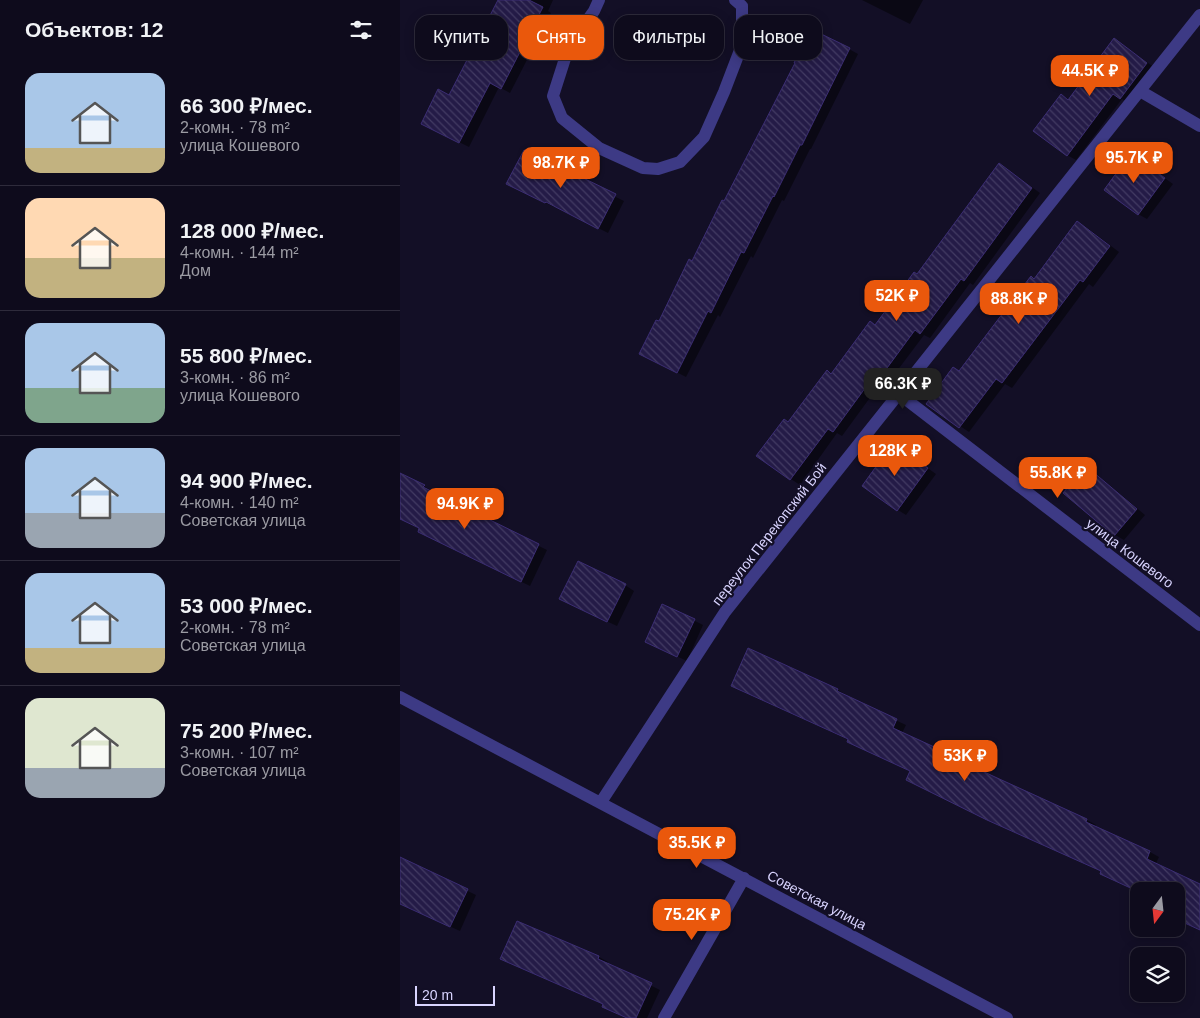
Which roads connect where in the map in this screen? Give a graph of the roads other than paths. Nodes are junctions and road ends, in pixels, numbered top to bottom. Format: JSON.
{"nodes":[{"id":1,"x":599,"y":0,"type":"edge"},
{"id":2,"x":735,"y":0,"type":"edge"},
{"id":3,"x":1200,"y":15,"type":"edge"},
{"id":4,"x":1140,"y":91,"type":"junction"},
{"id":5,"x":1200,"y":126,"type":"edge"},
{"id":6,"x":898,"y":394,"type":"junction"},
{"id":7,"x":1200,"y":626,"type":"edge"},
{"id":8,"x":400,"y":697,"type":"edge"},
{"id":9,"x":601,"y":802,"type":"junction"},
{"id":10,"x":744,"y":878,"type":"junction"},
{"id":11,"x":664,"y":1018,"type":"edge"},
{"id":12,"x":1007,"y":1018,"type":"edge"}],
"edges":[{"from":1,"to":2,"type":"street"},
{"from":3,"to":4,"type":"street","name":"переулок Перекопский Бой"},
{"from":4,"to":5,"type":"street"},
{"from":4,"to":6,"type":"street","name":"переулок Перекопский Бой"},
{"from":6,"to":7,"type":"street","name":"улица Кошевого"},
{"from":6,"to":9,"type":"street","name":"переулок Перекопский Бой"},
{"from":8,"to":9,"type":"street","name":"Советская улица"},
{"from":9,"to":10,"type":"street","name":"Советская улица"},
{"from":10,"to":11,"type":"street"},
{"from":10,"to":12,"type":"street","name":"Советская улица"}]}
